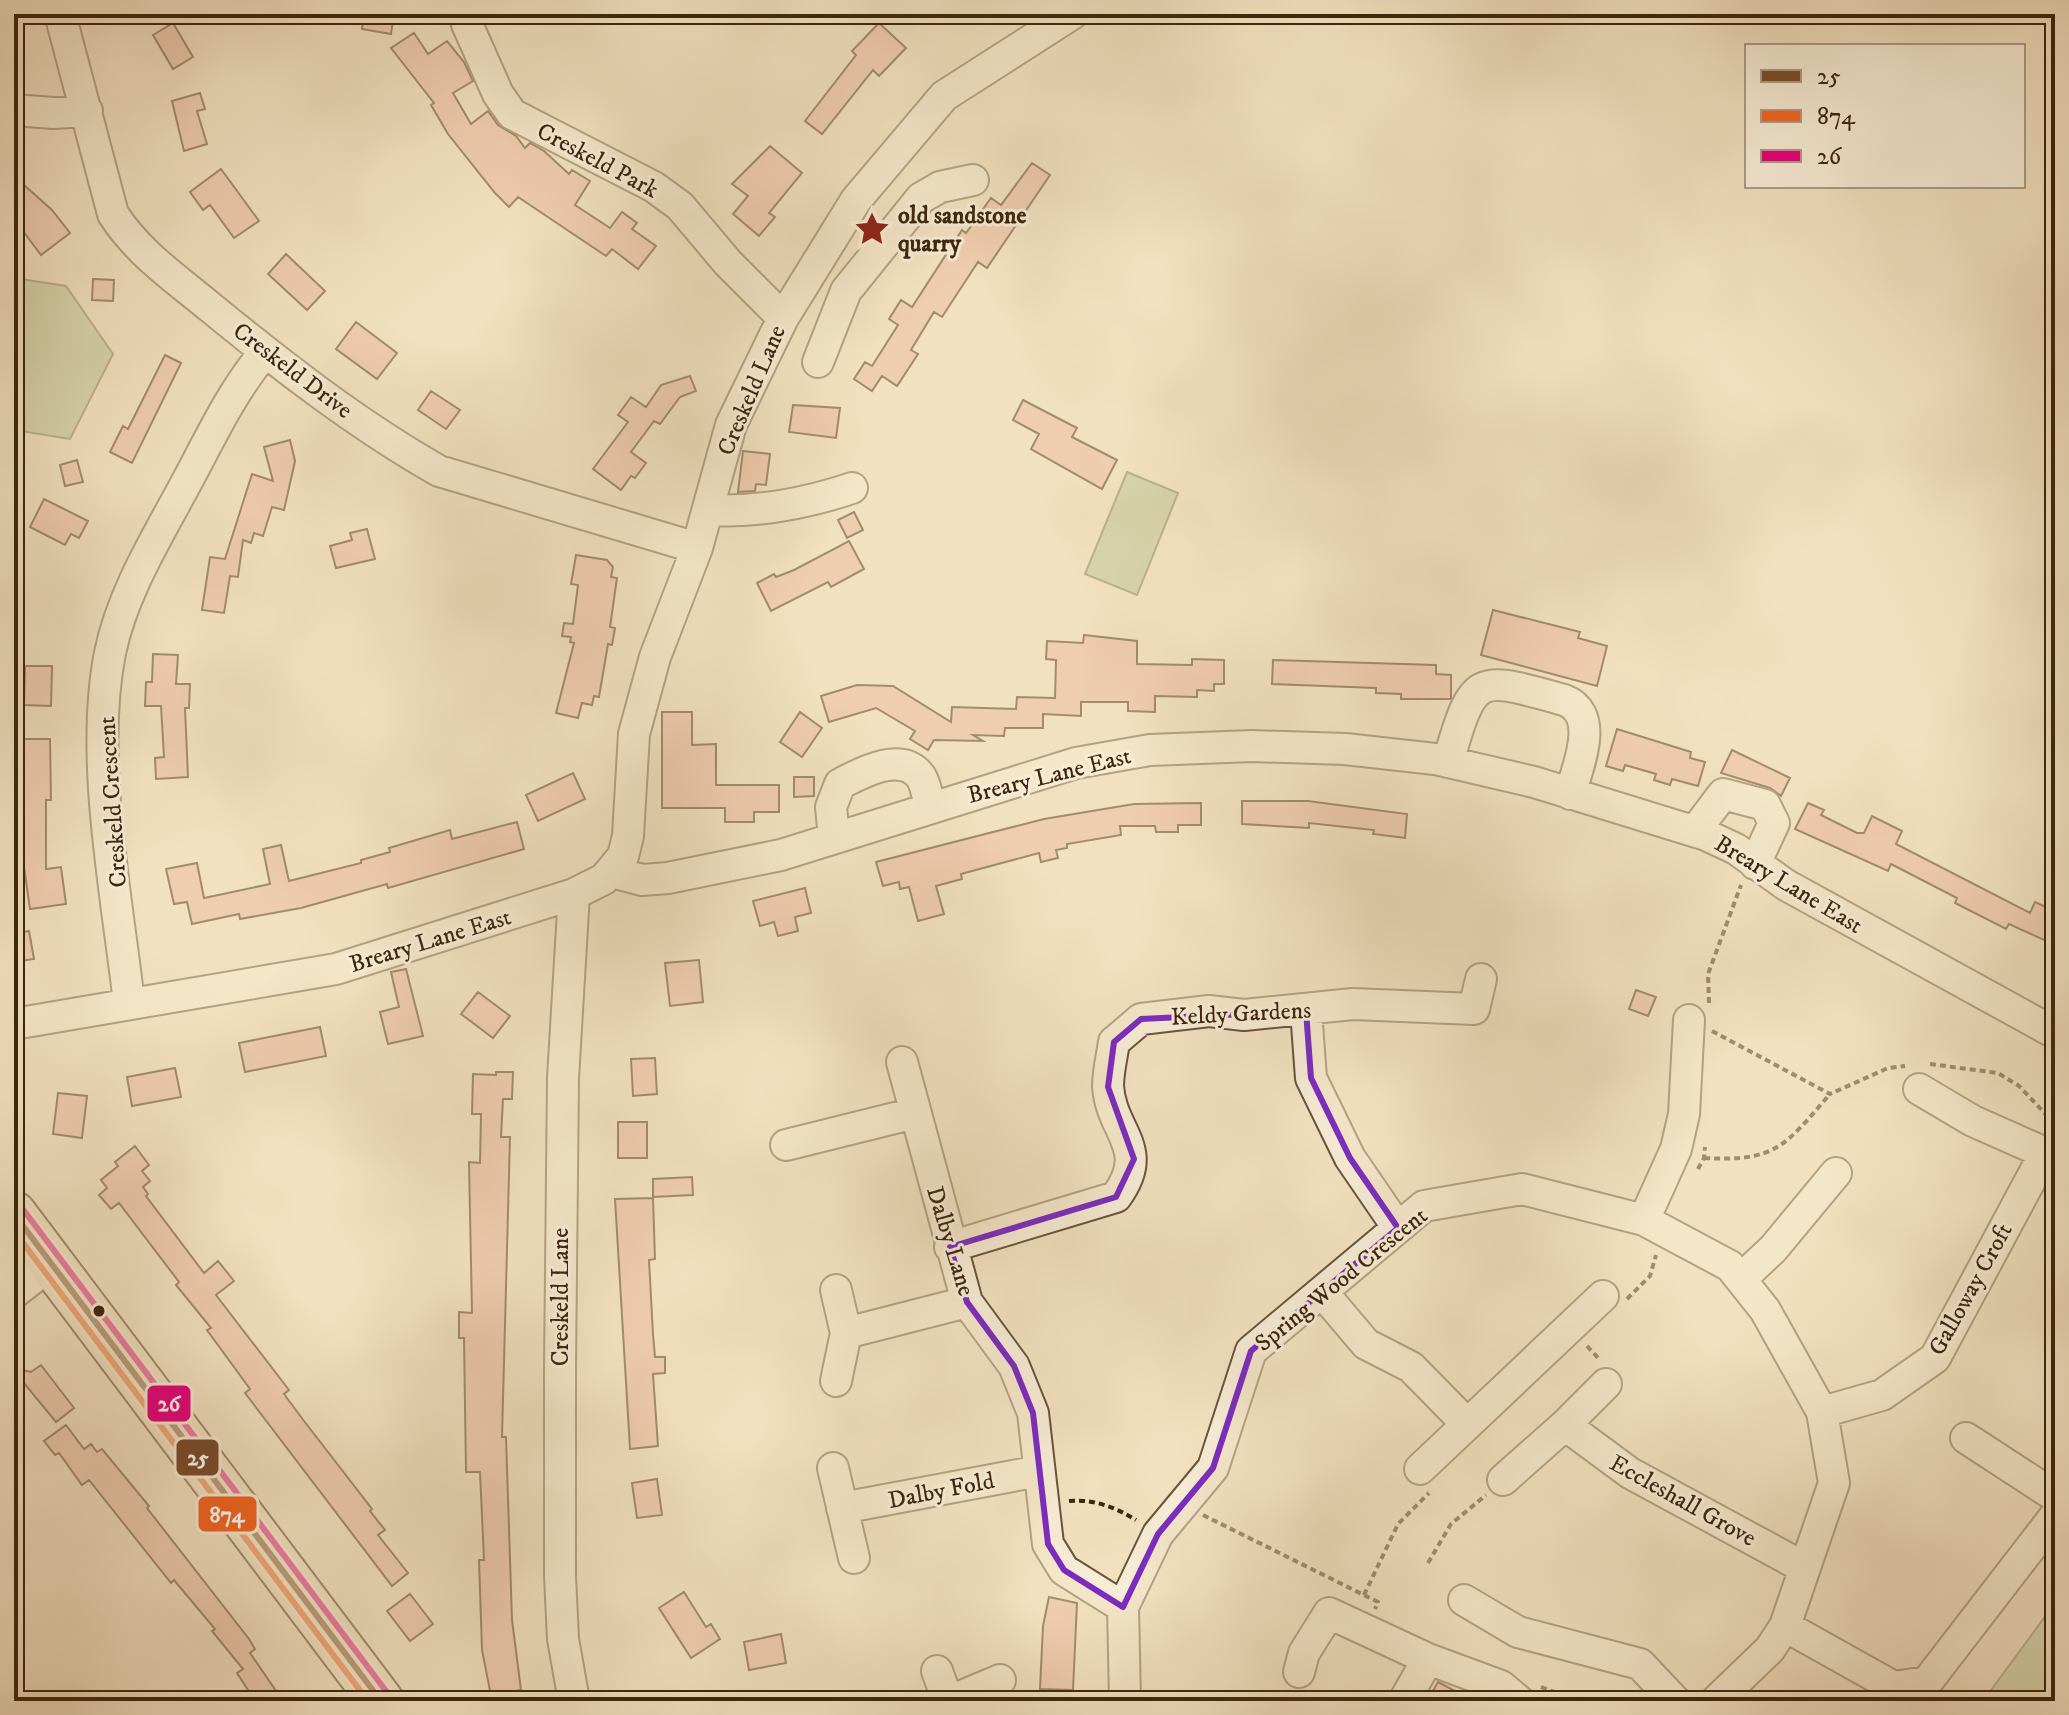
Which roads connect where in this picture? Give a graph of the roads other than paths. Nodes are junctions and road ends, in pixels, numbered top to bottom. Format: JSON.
{"nodes":[{"id":1,"x":60,"y":14,"type":"edge"},
{"id":2,"x":1072,"y":14,"type":"edge"},
{"id":3,"x":467,"y":24,"type":"dead end"},
{"id":4,"x":14,"y":110,"type":"edge"},
{"id":5,"x":87,"y":111,"type":"junction"},
{"id":6,"x":973,"y":180,"type":"dead end"},
{"id":7,"x":812,"y":268,"type":"junction"},
{"id":8,"x":846,"y":291,"type":"junction"},
{"id":9,"x":783,"y":318,"type":"junction"},
{"id":10,"x":265,"y":352,"type":"junction"},
{"id":11,"x":818,"y":362,"type":"dead end"},
{"id":12,"x":852,"y":488,"type":"dead end"},
{"id":13,"x":709,"y":510,"type":"junction"},
{"id":14,"x":697,"y":548,"type":"junction"},
{"id":15,"x":1448,"y":762,"type":"junction"},
{"id":16,"x":1570,"y":794,"type":"junction"},
{"id":17,"x":930,"y":807,"type":"junction"},
{"id":18,"x":1695,"y":831,"type":"junction"},
{"id":19,"x":834,"y":838,"type":"junction"},
{"id":20,"x":1755,"y":864,"type":"junction"},
{"id":21,"x":612,"y":872,"type":"junction"},
{"id":22,"x":574,"y":894,"type":"junction"},
{"id":23,"x":1481,"y":979,"type":"dead end"},
{"id":24,"x":129,"y":1003,"type":"junction"},
{"id":25,"x":1306,"y":1011,"type":"junction"},
{"id":26,"x":14,"y":1024,"type":"edge"},
{"id":27,"x":1699,"y":1025,"type":"road end"},
{"id":28,"x":2055,"y":1033,"type":"edge"},
{"id":29,"x":902,"y":1062,"type":"dead end"},
{"id":30,"x":1919,"y":1072,"type":"road end"},
{"id":31,"x":915,"y":1113,"type":"junction"},
{"id":32,"x":786,"y":1145,"type":"dead end"},
{"id":33,"x":2052,"y":1145,"type":"edge"},
{"id":34,"x":1836,"y":1173,"type":"dead end"},
{"id":35,"x":14,"y":1214,"type":"edge"},
{"id":36,"x":1644,"y":1220,"type":"junction"},
{"id":37,"x":1398,"y":1228,"type":"junction"},
{"id":38,"x":950,"y":1247,"type":"junction"},
{"id":39,"x":50,"y":1265,"type":"junction"},
{"id":40,"x":1741,"y":1279,"type":"junction"},
{"id":41,"x":836,"y":1290,"type":"dead end"},
{"id":42,"x":1322,"y":1292,"type":"junction"},
{"id":43,"x":14,"y":1293,"type":"edge"},
{"id":44,"x":1603,"y":1296,"type":"dead end"},
{"id":45,"x":967,"y":1302,"type":"junction"},
{"id":46,"x":846,"y":1333,"type":"junction"},
{"id":47,"x":836,"y":1381,"type":"dead end"},
{"id":48,"x":1606,"y":1384,"type":"dead end"},
{"id":49,"x":1822,"y":1412,"type":"junction"},
{"id":50,"x":1466,"y":1423,"type":"junction"},
{"id":51,"x":1565,"y":1425,"type":"junction"},
{"id":52,"x":1966,"y":1438,"type":"dead end"},
{"id":53,"x":833,"y":1468,"type":"dead end"},
{"id":54,"x":1420,"y":1469,"type":"dead end"},
{"id":55,"x":1039,"y":1471,"type":"junction"},
{"id":56,"x":1503,"y":1480,"type":"road end"},
{"id":57,"x":2055,"y":1496,"type":"edge"},
{"id":58,"x":842,"y":1508,"type":"junction"},
{"id":59,"x":2055,"y":1516,"type":"edge"},
{"id":60,"x":854,"y":1558,"type":"dead end"},
{"id":61,"x":1805,"y":1568,"type":"junction"},
{"id":62,"x":1464,"y":1600,"type":"dead end"},
{"id":63,"x":1123,"y":1607,"type":"junction"},
{"id":64,"x":1785,"y":1626,"type":"junction"},
{"id":65,"x":1428,"y":1659,"type":"junction"},
{"id":66,"x":937,"y":1671,"type":"dead end"},
{"id":67,"x":1299,"y":1672,"type":"dead end"},
{"id":68,"x":1000,"y":1680,"type":"dead end"},
{"id":69,"x":381,"y":1701,"type":"edge"},
{"id":70,"x":574,"y":1701,"type":"edge"},
{"id":71,"x":949,"y":1701,"type":"edge"},
{"id":72,"x":1125,"y":1701,"type":"edge"},
{"id":73,"x":1404,"y":1701,"type":"edge"},
{"id":74,"x":1519,"y":1701,"type":"edge"},
{"id":75,"x":1675,"y":1701,"type":"edge"},
{"id":76,"x":1716,"y":1701,"type":"edge"}],
"edges":[{"from":1,"to":5,"type":"street","name":"Creskeld Drive"},
{"from":2,"to":7,"type":"street","name":"Creskeld Lane"},
{"from":3,"to":9,"type":"street","name":"Creskeld Park"},
{"from":4,"to":5,"type":"street"},
{"from":5,"to":10,"type":"street","name":"Creskeld Drive"},
{"from":6,"to":8,"type":"street"},
{"from":7,"to":8,"type":"street"},
{"from":7,"to":9,"type":"street","name":"Creskeld Lane"},
{"from":8,"to":11,"type":"street"},
{"from":9,"to":13,"type":"street","name":"Creskeld Lane"},
{"from":10,"to":14,"type":"street","name":"Creskeld Drive"},
{"from":10,"to":24,"type":"street","name":"Creskeld Crescent"},
{"from":12,"to":13,"type":"street"},
{"from":13,"to":14,"type":"street","name":"Creskeld Lane"},
{"from":14,"to":21,"type":"street","name":"Creskeld Lane"},
{"from":15,"to":16,"type":"street","name":"Breary Lane East"},
{"from":15,"to":16,"type":"street"},
{"from":15,"to":17,"type":"street","name":"Breary Lane East"},
{"from":16,"to":18,"type":"street","name":"Breary Lane East"},
{"from":17,"to":19,"type":"street","name":"Breary Lane East"},
{"from":17,"to":19,"type":"street"},
{"from":18,"to":20,"type":"street","name":"Breary Lane East"},
{"from":18,"to":20,"type":"street"},
{"from":19,"to":21,"type":"street","name":"Breary Lane East"},
{"from":20,"to":28,"type":"street","name":"Breary Lane East"},
{"from":21,"to":22,"type":"street","name":"Breary Lane East"},
{"from":22,"to":24,"type":"street","name":"Breary Lane East"},
{"from":22,"to":70,"type":"street","name":"Creskeld Lane"},
{"from":23,"to":25,"type":"street","name":"Keldy Gardens"},
{"from":24,"to":26,"type":"street","name":"Breary Lane East"},
{"from":25,"to":37,"type":"street"},
{"from":25,"to":38,"type":"street","name":"Keldy Gardens"},
{"from":27,"to":36,"type":"street"},
{"from":29,"to":31,"type":"street","name":"Dalby Lane"},
{"from":30,"to":33,"type":"street"},
{"from":31,"to":32,"type":"street"},
{"from":31,"to":38,"type":"street","name":"Dalby Lane"},
{"from":33,"to":49,"type":"street","name":"Galloway Croft"},
{"from":34,"to":40,"type":"street"},
{"from":35,"to":39,"type":"highway"},
{"from":36,"to":37,"type":"street","name":"Spring Wood Crescent"},
{"from":36,"to":40,"type":"street","name":"Spring Wood Crescent"},
{"from":37,"to":42,"type":"street","name":"Spring Wood Crescent"},
{"from":38,"to":45,"type":"street","name":"Dalby Lane"},
{"from":39,"to":43,"type":"street"},
{"from":39,"to":69,"type":"highway"},
{"from":40,"to":49,"type":"street","name":"Spring Wood Crescent"},
{"from":41,"to":46,"type":"street"},
{"from":42,"to":50,"type":"street"},
{"from":42,"to":63,"type":"street","name":"Spring Wood Crescent"},
{"from":44,"to":50,"type":"street"},
{"from":45,"to":46,"type":"street"},
{"from":45,"to":55,"type":"street","name":"Dalby Lane"},
{"from":46,"to":47,"type":"street"},
{"from":48,"to":51,"type":"street"},
{"from":49,"to":61,"type":"street","name":"Spring Wood Crescent"},
{"from":50,"to":54,"type":"street"},
{"from":51,"to":56,"type":"street"},
{"from":51,"to":61,"type":"street","name":"Eccleshall Grove"},
{"from":52,"to":57,"type":"street"},
{"from":53,"to":58,"type":"street"},
{"from":55,"to":58,"type":"street","name":"Dalby Fold"},
{"from":55,"to":63,"type":"street","name":"Dalby Lane"},
{"from":58,"to":60,"type":"street"},
{"from":59,"to":64,"type":"street"},
{"from":61,"to":64,"type":"street","name":"Spring Wood Crescent"},
{"from":62,"to":75,"type":"street"},
{"from":63,"to":72,"type":"street","name":"Spring Wood Crescent"},
{"from":64,"to":76,"type":"street","name":"Spring Wood Crescent"},
{"from":65,"to":67,"type":"street"},
{"from":65,"to":73,"type":"street"},
{"from":65,"to":74,"type":"street"},
{"from":66,"to":71,"type":"street"},
{"from":68,"to":71,"type":"street"}]}
